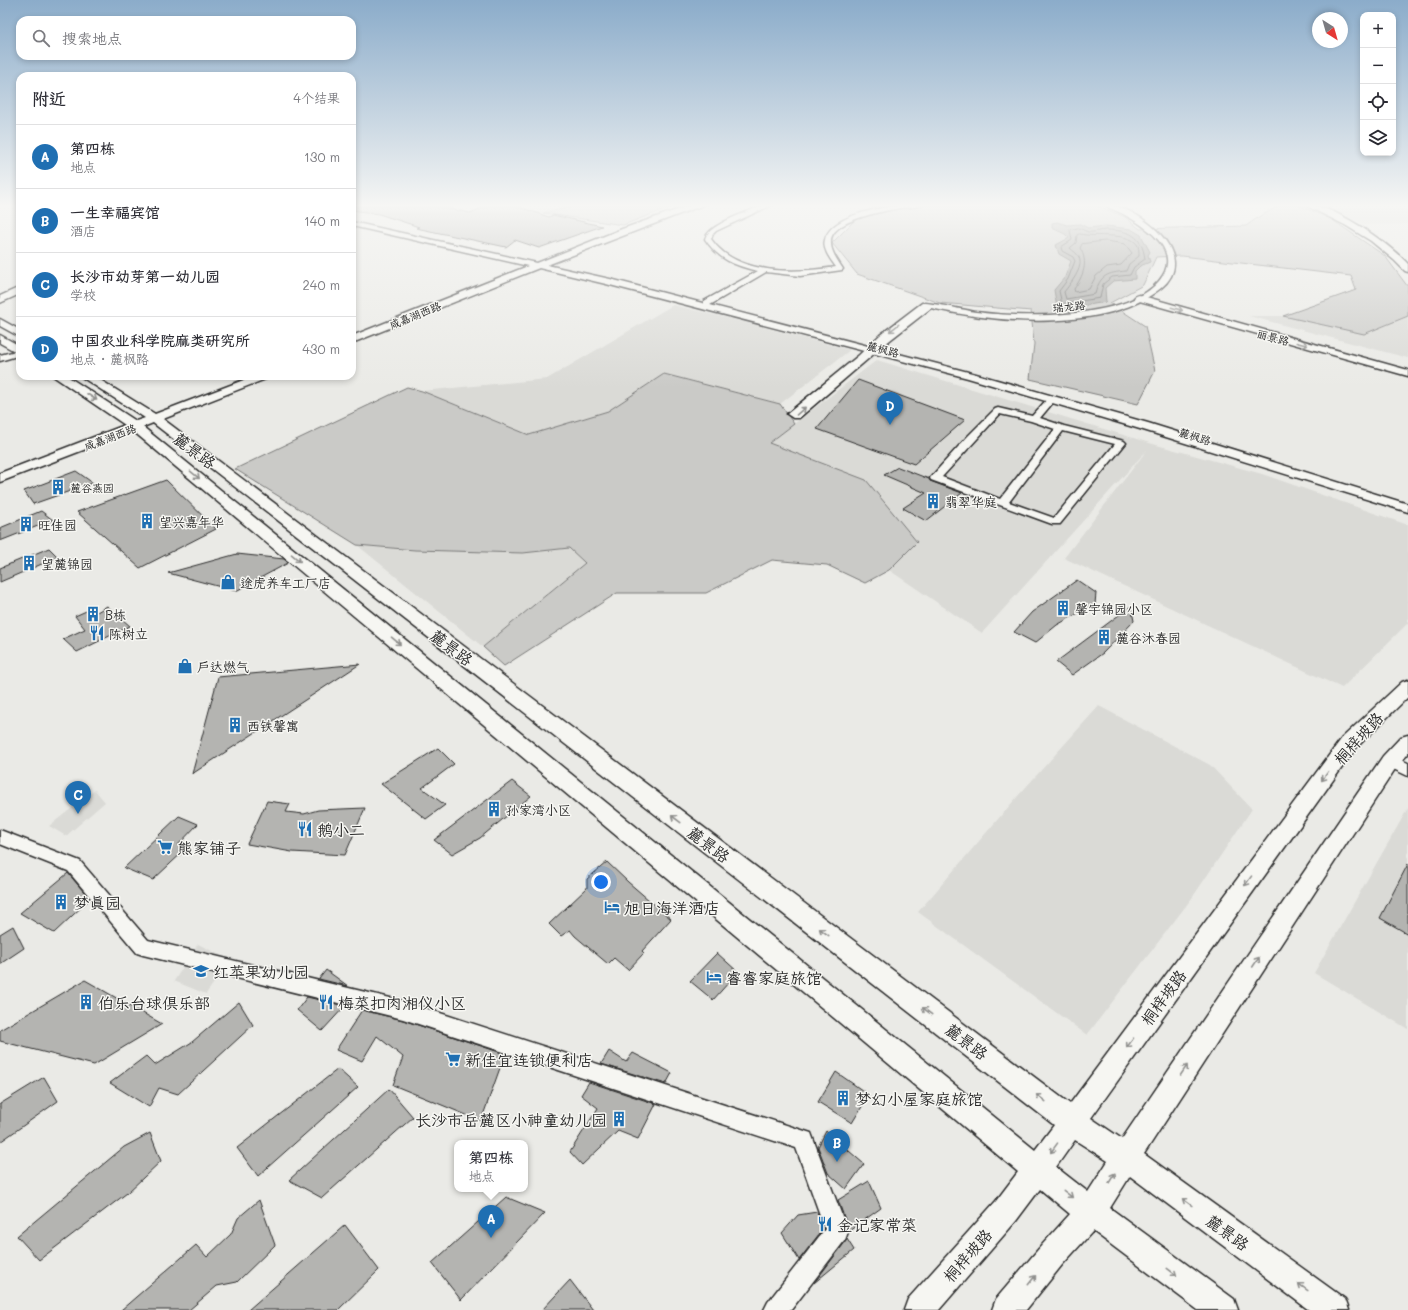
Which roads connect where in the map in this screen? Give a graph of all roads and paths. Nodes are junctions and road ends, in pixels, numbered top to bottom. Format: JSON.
{"nodes":[{"id":1,"x":533,"y":265,"type":"edge"},
{"id":2,"x":533,"y":265,"type":"edge"},
{"id":3,"x":546,"y":265,"type":"edge"},
{"id":4,"x":547,"y":265,"type":"edge"},
{"id":5,"x":747,"y":265,"type":"edge"},
{"id":6,"x":838,"y":265,"type":"edge"},
{"id":7,"x":1175,"y":265,"type":"edge"},
{"id":8,"x":765,"y":270,"type":"junction"},
{"id":9,"x":16,"y":284,"type":"edge"},
{"id":10,"x":3,"y":287,"type":"edge"},
{"id":11,"x":16,"y":290,"type":"edge"},
{"id":12,"x":16,"y":291,"type":"edge"},
{"id":13,"x":0,"y":294,"type":"edge"},
{"id":14,"x":1147,"y":296,"type":"junction"},
{"id":15,"x":0,"y":300,"type":"edge"},
{"id":16,"x":707,"y":303,"type":"junction"},
{"id":17,"x":0,"y":322,"type":"edge"},
{"id":18,"x":16,"y":332,"type":"edge"},
{"id":19,"x":356,"y":334,"type":"edge"},
{"id":20,"x":0,"y":338,"type":"edge"},
{"id":21,"x":356,"y":338,"type":"edge"},
{"id":22,"x":16,"y":348,"type":"edge"},
{"id":23,"x":873,"y":348,"type":"junction"},
{"id":24,"x":16,"y":351,"type":"edge"},
{"id":25,"x":0,"y":357,"type":"edge"},
{"id":26,"x":1408,"y":363,"type":"edge"},
{"id":27,"x":1408,"y":373,"type":"edge"},
{"id":28,"x":66,"y":380,"type":"edge"},
{"id":29,"x":91,"y":380,"type":"edge"},
{"id":30,"x":243,"y":380,"type":"edge"},
{"id":31,"x":253,"y":380,"type":"edge"},
{"id":32,"x":1052,"y":399,"type":"junction"},
{"id":33,"x":1034,"y":420,"type":"junction"},
{"id":34,"x":143,"y":421,"type":"junction"},
{"id":35,"x":1061,"y":428,"type":"junction"},
{"id":36,"x":0,"y":473,"type":"edge"},
{"id":37,"x":0,"y":478,"type":"edge"},
{"id":38,"x":1408,"y":500,"type":"edge"},
{"id":39,"x":1002,"y":503,"type":"junction"},
{"id":40,"x":1408,"y":508,"type":"edge"},
{"id":41,"x":1408,"y":686,"type":"edge"},
{"id":42,"x":1408,"y":742,"type":"edge"},
{"id":43,"x":1399,"y":766,"type":"edge"},
{"id":44,"x":0,"y":837,"type":"edge"},
{"id":45,"x":1072,"y":1122,"type":"junction"},
{"id":46,"x":1126,"y":1157,"type":"junction"},
{"id":47,"x":1037,"y":1170,"type":"junction"},
{"id":48,"x":1091,"y":1212,"type":"junction"},
{"id":49,"x":776,"y":1310,"type":"edge"},
{"id":50,"x":920,"y":1310,"type":"edge"},
{"id":51,"x":1007,"y":1310,"type":"edge"},
{"id":52,"x":1223,"y":1310,"type":"edge"},
{"id":53,"x":1334,"y":1310,"type":"edge"}],
"edges":[{"from":1,"to":19,"type":"main road","name":"咸嘉湖西路"},
{"from":2,"to":21,"type":"main road","name":"咸嘉湖西路"},
{"from":3,"to":23,"type":"main road"},
{"from":4,"to":16,"type":"main road","name":"麓枫路"},
{"from":5,"to":8,"type":"street"},
{"from":6,"to":8,"type":"street"},
{"from":7,"to":14,"type":"street","name":"瑞龙路"},
{"from":8,"to":16,"type":"street"},
{"from":9,"to":10,"type":"main road"},
{"from":11,"to":13,"type":"main road"},
{"from":12,"to":15,"type":"main road"},
{"from":14,"to":23,"type":"street","name":"瑞龙路"},
{"from":14,"to":26,"type":"main road","name":"丽景路"},
{"from":14,"to":27,"type":"main road","name":"丽景路","one_way":true},
{"from":16,"to":23,"type":"main road","name":"麓枫路"},
{"from":17,"to":18,"type":"main road"},
{"from":20,"to":22,"type":"main road"},
{"from":23,"to":23,"type":"street","one_way":true},
{"from":23,"to":32,"type":"main road"},
{"from":23,"to":38,"type":"main road","name":"麓枫路"},
{"from":24,"to":25,"type":"street"},
{"from":28,"to":34,"type":"main road","name":"麓景路","one_way":true},
{"from":29,"to":34,"type":"main road","name":"麓景路"},
{"from":30,"to":34,"type":"main road","name":"咸嘉湖西路"},
{"from":31,"to":34,"type":"main road","name":"咸嘉湖西路"},
{"from":32,"to":33,"type":"street"},
{"from":32,"to":40,"type":"main road"},
{"from":33,"to":35,"type":"street"},
{"from":33,"to":39,"type":"street"},
{"from":34,"to":36,"type":"main road","name":"咸嘉湖西路"},
{"from":34,"to":37,"type":"main road","name":"咸嘉湖西路"},
{"from":45,"to":34,"type":"main road","name":"麓景路","one_way":true},
{"from":34,"to":47,"type":"main road","name":"麓景路","one_way":true},
{"from":35,"to":39,"type":"street"},
{"from":35,"to":39,"type":"street"},
{"from":41,"to":45,"type":"main road","name":"桐梓坡路","one_way":true},
{"from":42,"to":43,"type":"main road"},
{"from":46,"to":43,"type":"main road","one_way":true},
{"from":44,"to":49,"type":"street"},
{"from":45,"to":46,"type":"main road","name":"麓景路"},
{"from":45,"to":47,"type":"main road","name":"桐梓坡路","one_way":true},
{"from":48,"to":46,"type":"main road","one_way":true},
{"from":53,"to":46,"type":"main road","name":"麓景路","one_way":true},
{"from":47,"to":48,"type":"main road","name":"麓景路","one_way":true},
{"from":47,"to":50,"type":"main road","name":"桐梓坡路"},
{"from":51,"to":48,"type":"main road","one_way":true},
{"from":48,"to":52,"type":"main road","name":"麓景路","one_way":true}]}
